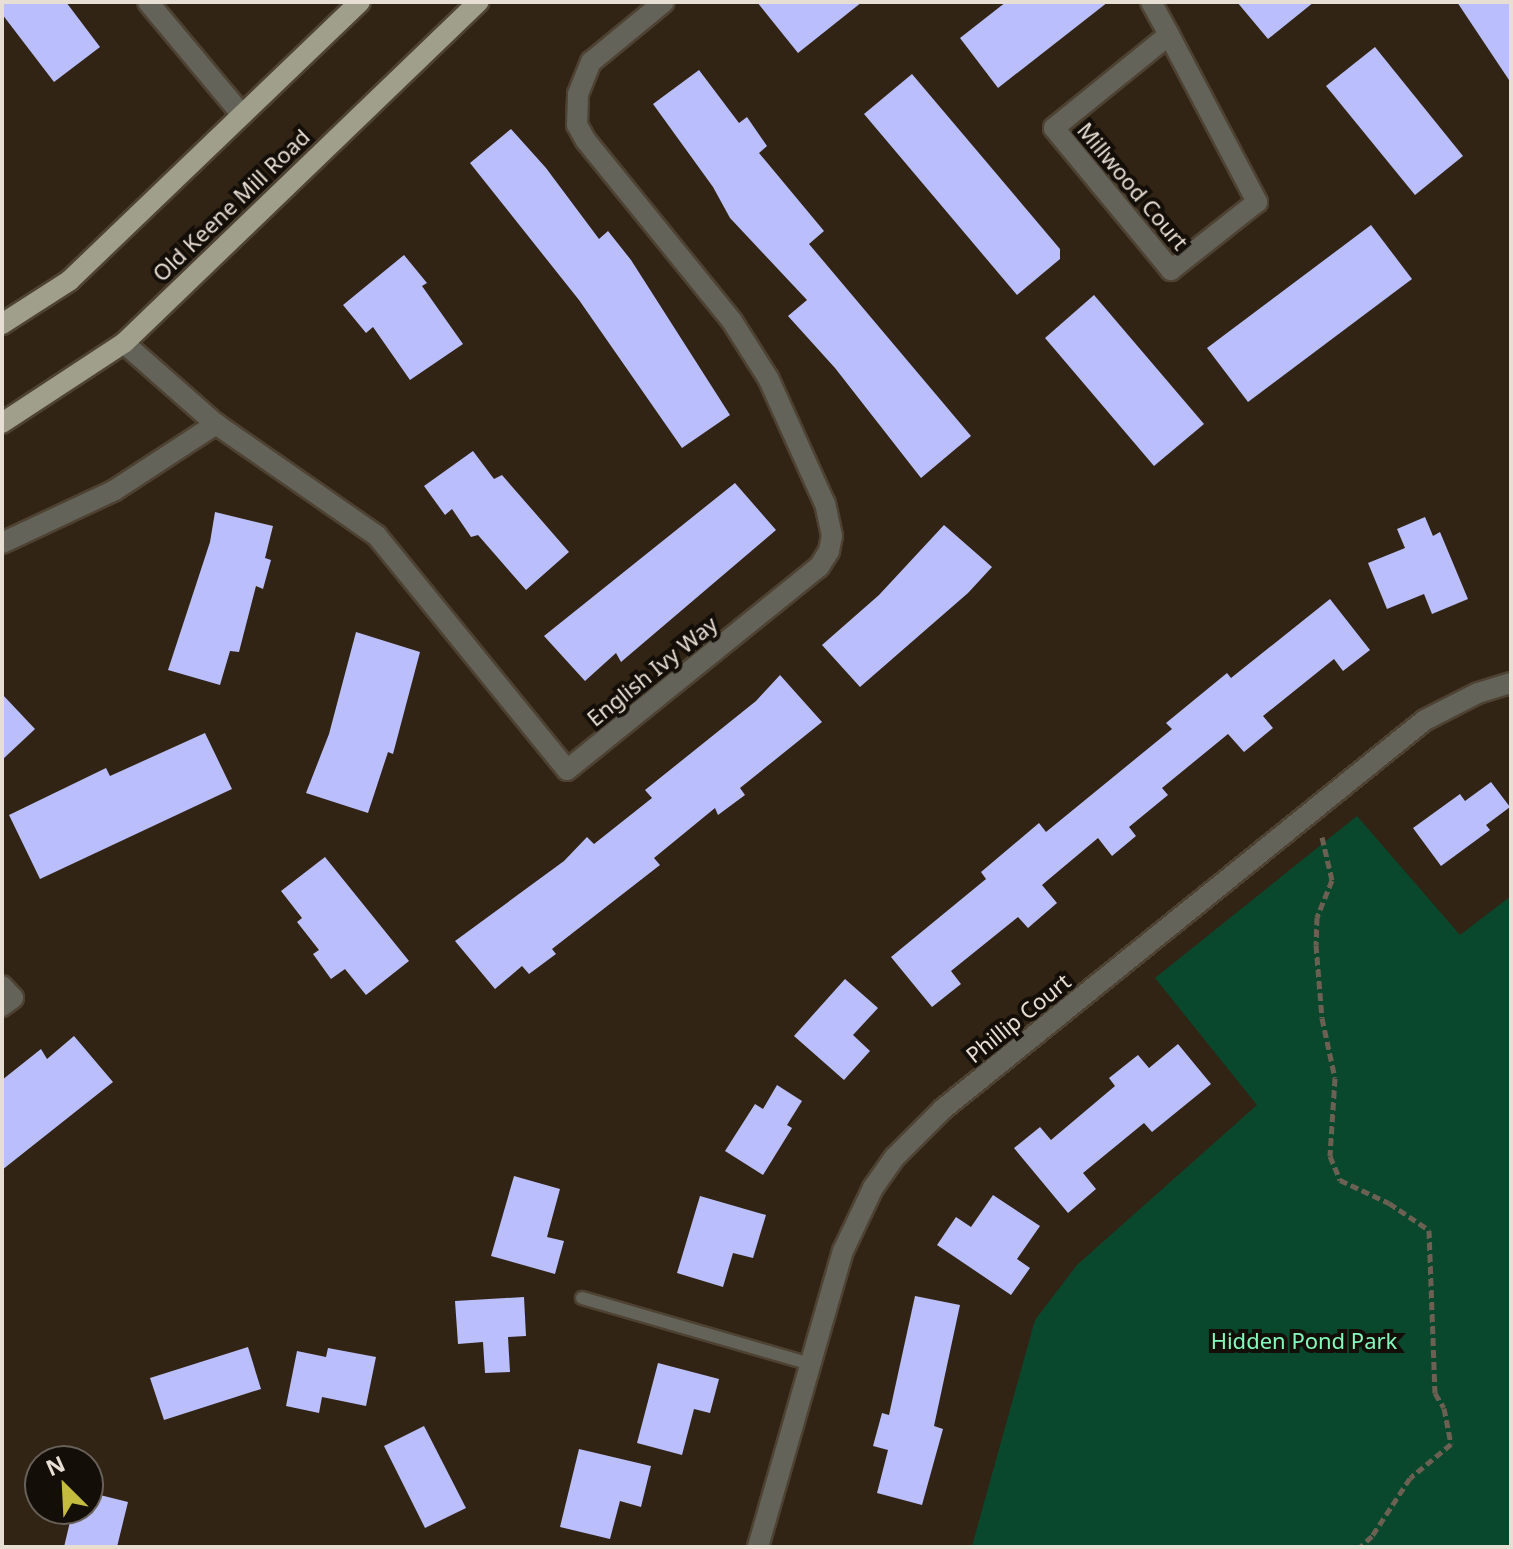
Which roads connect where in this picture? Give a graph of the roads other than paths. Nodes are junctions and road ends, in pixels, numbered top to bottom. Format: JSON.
{"nodes":[{"id":1,"x":148,"y":2,"type":"edge"},
{"id":2,"x":360,"y":2,"type":"edge"},
{"id":3,"x":478,"y":2,"type":"edge"},
{"id":4,"x":664,"y":2,"type":"edge"},
{"id":5,"x":1151,"y":2,"type":"edge"},
{"id":6,"x":1169,"y":35,"type":"junction"},
{"id":7,"x":242,"y":115,"type":"junction"},
{"id":8,"x":2,"y":324,"type":"edge"},
{"id":9,"x":124,"y":343,"type":"junction"},
{"id":10,"x":2,"y":423,"type":"edge"},
{"id":11,"x":216,"y":424,"type":"junction"},
{"id":12,"x":2,"y":543,"type":"edge"},
{"id":13,"x":1511,"y":683,"type":"edge"},
{"id":14,"x":2,"y":986,"type":"edge"},
{"id":15,"x":2,"y":1006,"type":"edge"},
{"id":16,"x":582,"y":1298,"type":"dead end"},
{"id":17,"x":811,"y":1364,"type":"junction"},
{"id":18,"x":758,"y":1547,"type":"edge"}],
"edges":[{"from":1,"to":7,"type":"street"},
{"from":2,"to":7,"type":"main road"},
{"from":3,"to":9,"type":"main road","name":"Old Keene Mill Road"},
{"from":4,"to":11,"type":"street","name":"English Ivy Way"},
{"from":5,"to":6,"type":"street","name":"Millwood Court"},
{"from":6,"to":6,"type":"street","name":"Millwood Court"},
{"from":7,"to":8,"type":"main road"},
{"from":9,"to":10,"type":"main road","name":"Old Keene Mill Road"},
{"from":9,"to":11,"type":"street","name":"English Ivy Way"},
{"from":11,"to":12,"type":"street"},
{"from":13,"to":17,"type":"street","name":"Phillip Court"},
{"from":14,"to":15,"type":"street"},
{"from":16,"to":17,"type":"lane"},
{"from":17,"to":18,"type":"street","name":"Phillip Court"}]}
